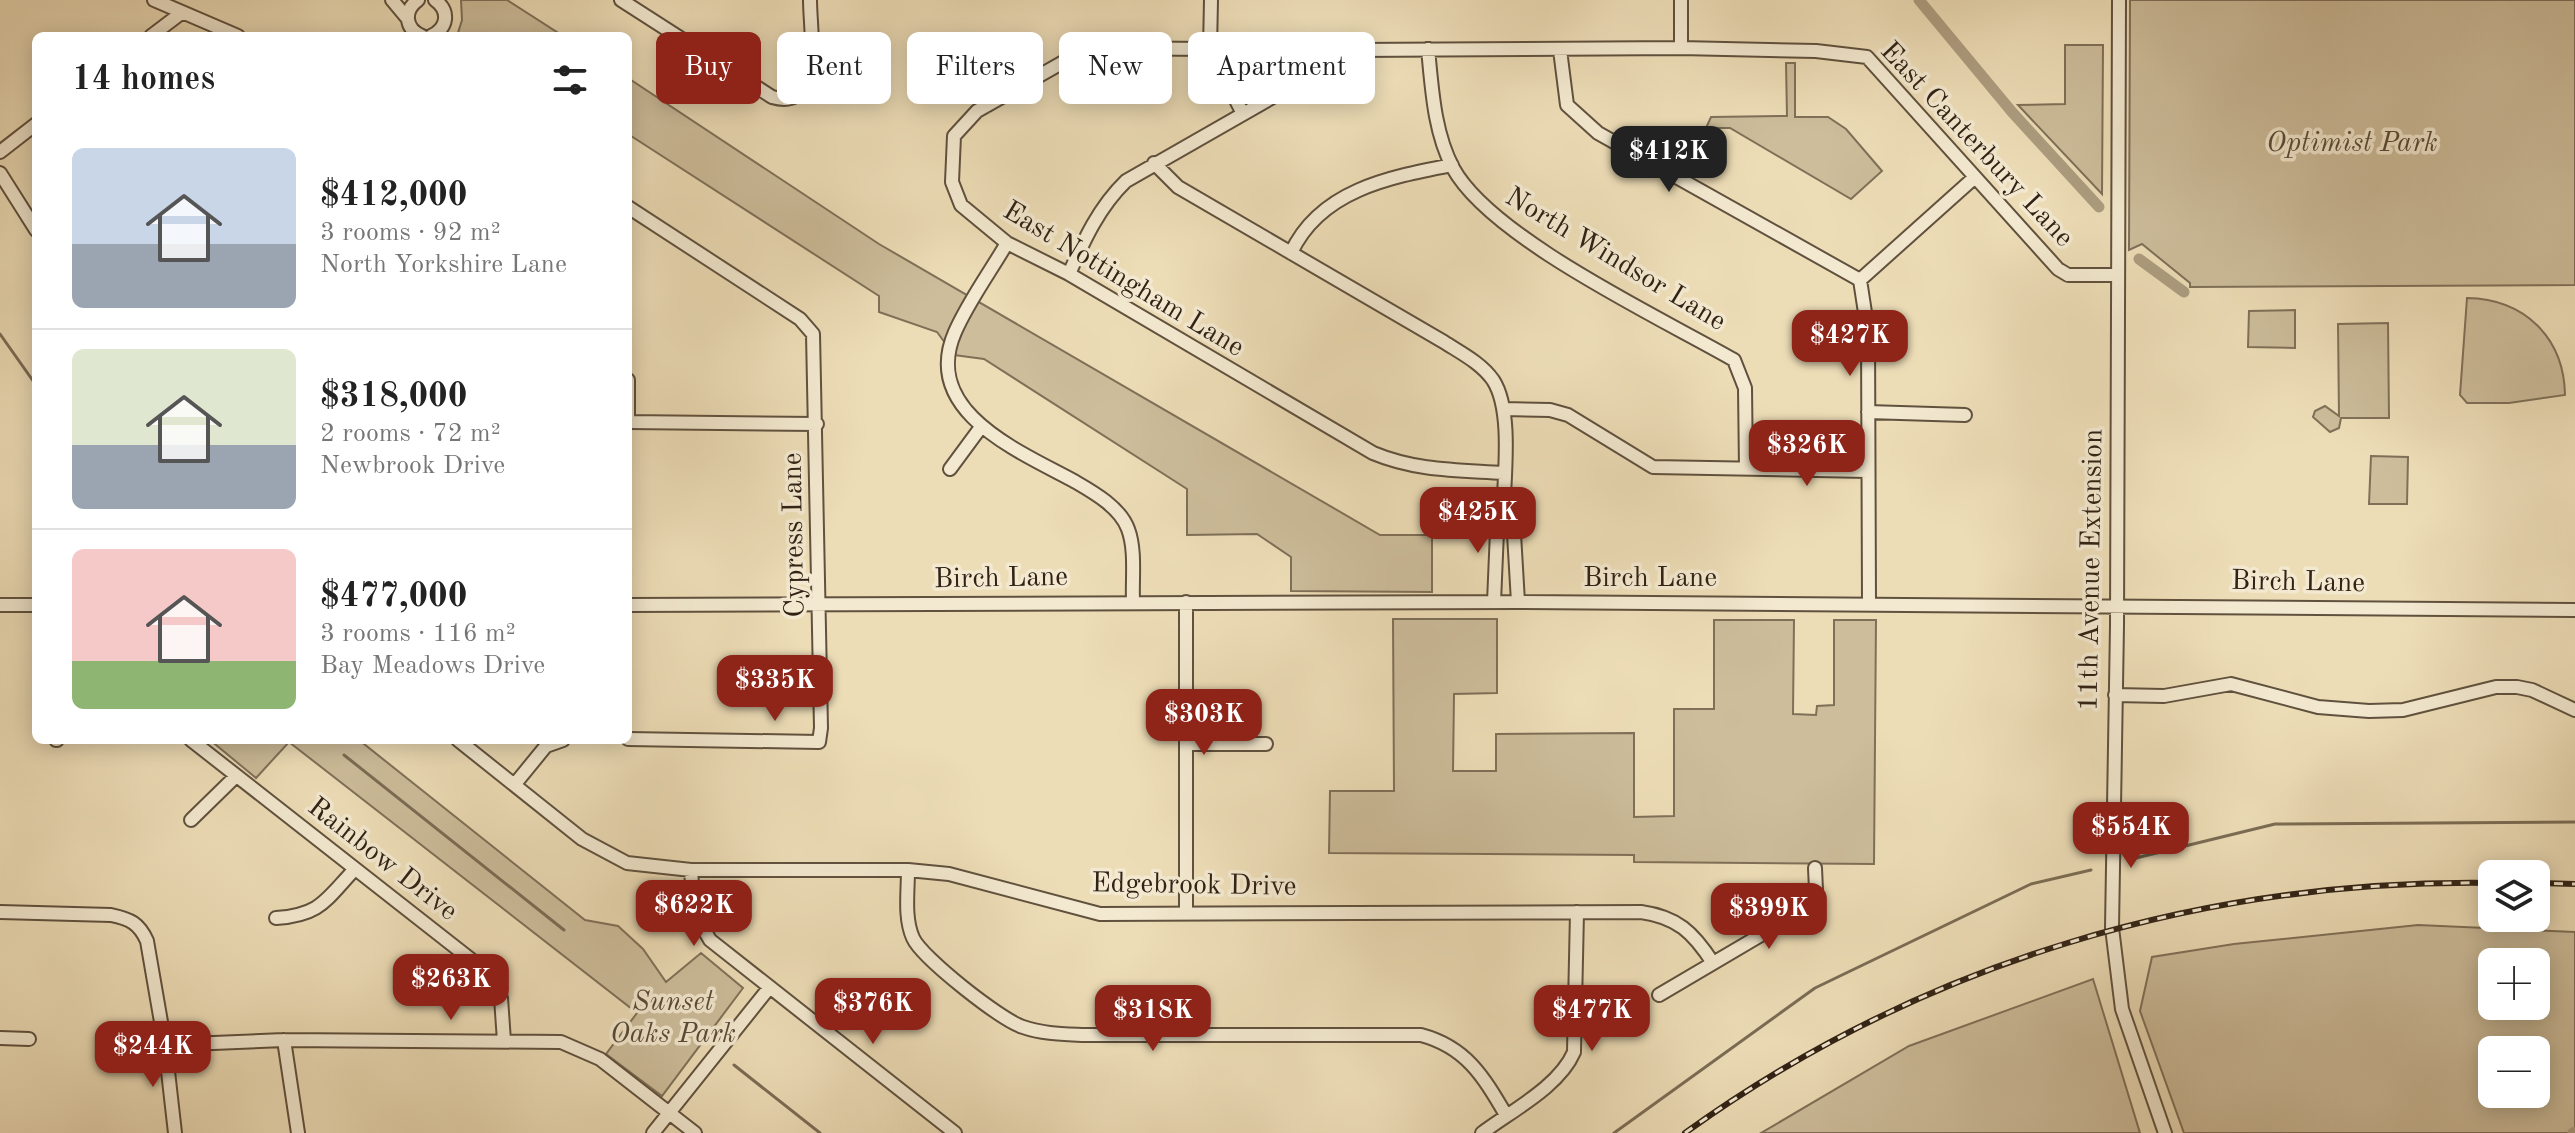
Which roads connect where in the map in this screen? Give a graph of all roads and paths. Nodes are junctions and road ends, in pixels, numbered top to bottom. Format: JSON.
{"nodes":[{"id":1,"x":154,"y":0,"type":"edge"},
{"id":2,"x":392,"y":0,"type":"edge"},
{"id":3,"x":418,"y":0,"type":"edge"},
{"id":4,"x":435,"y":0,"type":"edge"},
{"id":5,"x":448,"y":0,"type":"edge"},
{"id":6,"x":621,"y":0,"type":"edge"},
{"id":7,"x":810,"y":0,"type":"edge"},
{"id":8,"x":1211,"y":0,"type":"edge"},
{"id":9,"x":1681,"y":0,"type":"edge"},
{"id":10,"x":2119,"y":0,"type":"edge"},
{"id":11,"x":180,"y":14,"type":"junction"},
{"id":12,"x":445,"y":14,"type":"junction"},
{"id":13,"x":409,"y":27,"type":"edge"},
{"id":14,"x":156,"y":32,"type":"edge"},
{"id":15,"x":227,"y":32,"type":"edge"},
{"id":16,"x":437,"y":32,"type":"edge"},
{"id":17,"x":1210,"y":32,"type":"edge"},
{"id":18,"x":1681,"y":48,"type":"junction"},
{"id":19,"x":1188,"y":49,"type":"edge"},
{"id":20,"x":1428,"y":49,"type":"junction"},
{"id":21,"x":1560,"y":50,"type":"junction"},
{"id":22,"x":1238,"y":104,"type":"edge"},
{"id":23,"x":988,"y":105,"type":"joint"},
{"id":24,"x":1242,"y":112,"type":"junction"},
{"id":25,"x":32,"y":127,"type":"edge"},
{"id":26,"x":0,"y":152,"type":"edge"},
{"id":27,"x":1154,"y":163,"type":"junction"},
{"id":28,"x":1452,"y":165,"type":"junction"},
{"id":29,"x":0,"y":173,"type":"edge"},
{"id":30,"x":1975,"y":177,"type":"junction"},
{"id":31,"x":632,"y":210,"type":"edge"},
{"id":32,"x":32,"y":224,"type":"edge"},
{"id":33,"x":1007,"y":243,"type":"junction"},
{"id":34,"x":1291,"y":253,"type":"junction"},
{"id":35,"x":1069,"y":274,"type":"junction"},
{"id":36,"x":2118,"y":275,"type":"junction"},
{"id":37,"x":1860,"y":280,"type":"junction"},
{"id":38,"x":1504,"y":409,"type":"junction"},
{"id":39,"x":1868,"y":412,"type":"junction"},
{"id":40,"x":1965,"y":415,"type":"dead end"},
{"id":41,"x":632,"y":422,"type":"edge"},
{"id":42,"x":817,"y":424,"type":"junction"},
{"id":43,"x":981,"y":427,"type":"junction"},
{"id":44,"x":950,"y":469,"type":"dead end"},
{"id":45,"x":1746,"y":469,"type":"junction"},
{"id":46,"x":1868,"y":471,"type":"junction"},
{"id":47,"x":1503,"y":473,"type":"junction"},
{"id":48,"x":1503,"y":522,"type":"junction"},
{"id":49,"x":1133,"y":601,"type":"junction"},
{"id":50,"x":1186,"y":602,"type":"junction"},
{"id":51,"x":1494,"y":602,"type":"junction"},
{"id":52,"x":1518,"y":602,"type":"junction"},
{"id":53,"x":1869,"y":603,"type":"junction"},
{"id":54,"x":0,"y":605,"type":"edge"},
{"id":55,"x":32,"y":605,"type":"edge"},
{"id":56,"x":632,"y":605,"type":"edge"},
{"id":57,"x":821,"y":605,"type":"junction"},
{"id":58,"x":2118,"y":605,"type":"junction"},
{"id":59,"x":2575,"y":610,"type":"edge"},
{"id":60,"x":2115,"y":695,"type":"junction"},
{"id":61,"x":2575,"y":710,"type":"edge"},
{"id":62,"x":632,"y":739,"type":"edge"},
{"id":63,"x":196,"y":744,"type":"edge"},
{"id":64,"x":463,"y":744,"type":"edge"},
{"id":65,"x":552,"y":744,"type":"edge"},
{"id":66,"x":1186,"y":744,"type":"junction"},
{"id":67,"x":1266,"y":744,"type":"dead end"},
{"id":68,"x":236,"y":776,"type":"junction"},
{"id":69,"x":515,"y":784,"type":"junction"},
{"id":70,"x":191,"y":820,"type":"dead end"},
{"id":71,"x":1815,"y":868,"type":"dead end"},
{"id":72,"x":354,"y":870,"type":"junction"},
{"id":73,"x":691,"y":870,"type":"junction"},
{"id":74,"x":908,"y":870,"type":"junction"},
{"id":75,"x":0,"y":912,"type":"edge"},
{"id":76,"x":1186,"y":912,"type":"junction"},
{"id":77,"x":1577,"y":912,"type":"junction"},
{"id":78,"x":276,"y":918,"type":"dead end"},
{"id":79,"x":1713,"y":963,"type":"junction"},
{"id":80,"x":769,"y":988,"type":"junction"},
{"id":81,"x":1659,"y":995,"type":"dead end"},
{"id":82,"x":0,"y":1038,"type":"edge"},
{"id":83,"x":29,"y":1039,"type":"dead end"},
{"id":84,"x":284,"y":1040,"type":"junction"},
{"id":85,"x":504,"y":1041,"type":"junction"},
{"id":86,"x":165,"y":1045,"type":"junction"},
{"id":87,"x":670,"y":1113,"type":"junction"},
{"id":88,"x":1506,"y":1115,"type":"junction"},
{"id":89,"x":175,"y":1133,"type":"edge"},
{"id":90,"x":298,"y":1133,"type":"edge"},
{"id":91,"x":653,"y":1133,"type":"edge"},
{"id":92,"x":695,"y":1133,"type":"edge"},
{"id":93,"x":955,"y":1133,"type":"edge"},
{"id":94,"x":1482,"y":1133,"type":"edge"},
{"id":95,"x":2165,"y":1133,"type":"edge"}],
"edges":[{"from":1,"to":11,"type":"street"},
{"from":2,"to":13,"type":"street"},
{"from":3,"to":13,"type":"street"},
{"from":4,"to":12,"type":"street"},
{"from":5,"to":12,"type":"street"},
{"from":6,"to":7,"type":"street"},
{"from":8,"to":17,"type":"street"},
{"from":9,"to":18,"type":"street"},
{"from":10,"to":36,"type":"street","name":"11th Avenue Extension"},
{"from":11,"to":14,"type":"street"},
{"from":11,"to":15,"type":"street"},
{"from":12,"to":16,"type":"street"},
{"from":18,"to":21,"type":"street","name":"East Canterbury Lane"},
{"from":18,"to":30,"type":"street","name":"East Canterbury Lane"},
{"from":19,"to":23,"type":"street","name":"East Nottingham Lane"},
{"from":20,"to":21,"type":"street","name":"East Canterbury Lane"},
{"from":20,"to":24,"type":"street","name":"East Canterbury Lane"},
{"from":20,"to":28,"type":"street","name":"North Windsor Lane"},
{"from":21,"to":37,"type":"street"},
{"from":22,"to":24,"type":"street"},
{"from":23,"to":33,"type":"street","name":"East Nottingham Lane"},
{"from":24,"to":27,"type":"street","name":"East Canterbury Lane"},
{"from":25,"to":26,"type":"street"},
{"from":27,"to":34,"type":"street"},
{"from":27,"to":35,"type":"street","name":"East Canterbury Lane"},
{"from":28,"to":34,"type":"street"},
{"from":28,"to":45,"type":"street","name":"North Windsor Lane"},
{"from":29,"to":32,"type":"street"},
{"from":30,"to":36,"type":"street","name":"East Canterbury Lane"},
{"from":30,"to":37,"type":"street"},
{"from":31,"to":42,"type":"street","name":"Cypress Lane"},
{"from":33,"to":35,"type":"street","name":"East Nottingham Lane"},
{"from":33,"to":43,"type":"street"},
{"from":34,"to":38,"type":"street"},
{"from":35,"to":47,"type":"street","name":"East Nottingham Lane"},
{"from":36,"to":58,"type":"street","name":"11th Avenue Extension"},
{"from":37,"to":39,"type":"street"},
{"from":38,"to":45,"type":"street"},
{"from":38,"to":47,"type":"street"},
{"from":39,"to":40,"type":"street"},
{"from":39,"to":46,"type":"street"},
{"from":41,"to":42,"type":"street"},
{"from":42,"to":57,"type":"street","name":"Cypress Lane"},
{"from":43,"to":44,"type":"street"},
{"from":43,"to":49,"type":"street"},
{"from":45,"to":46,"type":"street"},
{"from":46,"to":53,"type":"street"},
{"from":47,"to":48,"type":"street"},
{"from":48,"to":51,"type":"street"},
{"from":48,"to":52,"type":"street"},
{"from":49,"to":50,"type":"street","name":"Birch Lane"},
{"from":49,"to":57,"type":"street","name":"Birch Lane"},
{"from":50,"to":51,"type":"street","name":"Birch Lane"},
{"from":50,"to":66,"type":"street"},
{"from":51,"to":52,"type":"street","name":"Birch Lane"},
{"from":52,"to":53,"type":"street","name":"Birch Lane"},
{"from":53,"to":58,"type":"street","name":"Birch Lane"},
{"from":54,"to":55,"type":"street"},
{"from":56,"to":57,"type":"street","name":"Birch Lane"},
{"from":57,"to":62,"type":"street","name":"Cypress Lane"},
{"from":58,"to":59,"type":"street","name":"Birch Lane"},
{"from":58,"to":60,"type":"street","name":"11th Avenue Extension"},
{"from":60,"to":61,"type":"street"},
{"from":60,"to":95,"type":"street","name":"11th Avenue Extension"},
{"from":63,"to":68,"type":"street","name":"Rainbow Drive"},
{"from":64,"to":69,"type":"street","name":"Edgebrook Drive"},
{"from":65,"to":69,"type":"street"},
{"from":66,"to":67,"type":"street"},
{"from":66,"to":76,"type":"street"},
{"from":68,"to":70,"type":"street"},
{"from":68,"to":72,"type":"street","name":"Rainbow Drive"},
{"from":69,"to":73,"type":"street","name":"Edgebrook Drive"},
{"from":71,"to":79,"type":"street"},
{"from":72,"to":78,"type":"street"},
{"from":72,"to":85,"type":"street","name":"Rainbow Drive"},
{"from":73,"to":74,"type":"street","name":"Edgebrook Drive"},
{"from":73,"to":80,"type":"street"},
{"from":74,"to":76,"type":"street","name":"Edgebrook Drive"},
{"from":74,"to":88,"type":"street"},
{"from":75,"to":86,"type":"street"},
{"from":76,"to":77,"type":"street","name":"Edgebrook Drive"},
{"from":77,"to":79,"type":"street","name":"Edgebrook Drive"},
{"from":77,"to":88,"type":"street"},
{"from":79,"to":81,"type":"street"},
{"from":80,"to":87,"type":"street"},
{"from":80,"to":93,"type":"street"},
{"from":82,"to":83,"type":"street"},
{"from":84,"to":85,"type":"street"},
{"from":84,"to":86,"type":"street"},
{"from":84,"to":90,"type":"street"},
{"from":85,"to":87,"type":"street"},
{"from":86,"to":89,"type":"street"},
{"from":87,"to":91,"type":"street"},
{"from":87,"to":92,"type":"street"},
{"from":88,"to":94,"type":"street"}]}
